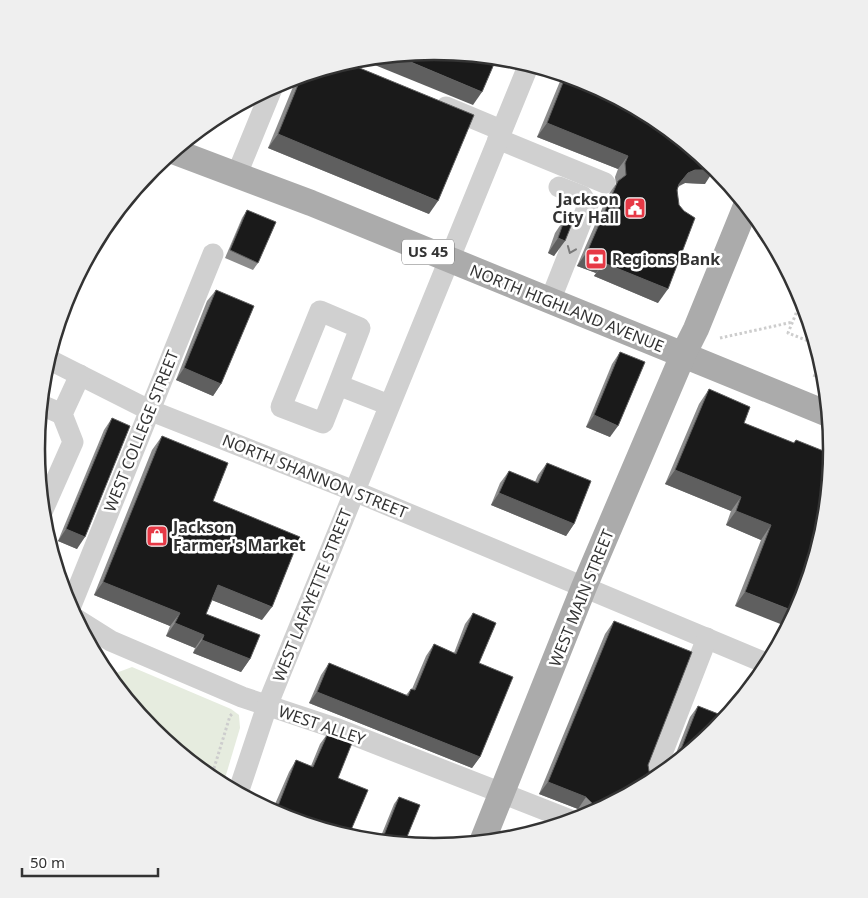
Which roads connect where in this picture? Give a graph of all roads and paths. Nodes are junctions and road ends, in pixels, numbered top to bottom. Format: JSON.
{"nodes":[{"id":1,"x":526,"y":71,"type":"edge"},
{"id":2,"x":268,"y":97,"type":"edge"},
{"id":3,"x":430,"y":101,"type":"edge"},
{"id":4,"x":500,"y":134,"type":"junction"},
{"id":5,"x":181,"y":154,"type":"edge"},
{"id":6,"x":236,"y":174,"type":"junction"},
{"id":7,"x":605,"y":183,"type":"dead end"},
{"id":8,"x":559,"y":187,"type":"dead end"},
{"id":9,"x":743,"y":213,"type":"edge"},
{"id":10,"x":755,"y":234,"type":"dead end"},
{"id":11,"x":758,"y":235,"type":"edge"},
{"id":12,"x":213,"y":254,"type":"dead end"},
{"id":13,"x":448,"y":259,"type":"junction"},
{"id":14,"x":550,"y":301,"type":"junction"},
{"id":15,"x":797,"y":311,"type":"edge"},
{"id":16,"x":793,"y":322,"type":"junction"},
{"id":17,"x":720,"y":338,"type":"dead end"},
{"id":18,"x":808,"y":341,"type":"edge"},
{"id":19,"x":683,"y":355,"type":"junction"},
{"id":20,"x":55,"y":362,"type":"edge"},
{"id":21,"x":816,"y":373,"type":"edge"},
{"id":22,"x":80,"y":375,"type":"junction"},
{"id":23,"x":814,"y":377,"type":"dead end"},
{"id":24,"x":338,"y":385,"type":"junction"},
{"id":25,"x":389,"y":405,"type":"junction"},
{"id":26,"x":47,"y":408,"type":"edge"},
{"id":27,"x":149,"y":410,"type":"junction"},
{"id":28,"x":821,"y":411,"type":"edge"},
{"id":29,"x":62,"y":414,"type":"junction"},
{"id":30,"x":354,"y":491,"type":"junction"},
{"id":31,"x":48,"y":499,"type":"edge"},
{"id":32,"x":584,"y":587,"type":"junction"},
{"id":33,"x":75,"y":597,"type":"edge"},
{"id":34,"x":88,"y":626,"type":"edge"},
{"id":35,"x":707,"y":638,"type":"junction"},
{"id":36,"x":760,"y":661,"type":"edge"},
{"id":37,"x":267,"y":706,"type":"junction"},
{"id":38,"x":236,"y":711,"type":"dead end"},
{"id":39,"x":657,"y":768,"type":"edge"},
{"id":40,"x":214,"y":769,"type":"edge"},
{"id":41,"x":240,"y":787,"type":"edge"},
{"id":42,"x":503,"y":792,"type":"junction"},
{"id":43,"x":561,"y":816,"type":"edge"},
{"id":44,"x":485,"y":835,"type":"edge"}],
"edges":[{"from":1,"to":4,"type":"street","name":"WEST LAFAYETTE STREET"},
{"from":2,"to":6,"type":"street"},
{"from":3,"to":4,"type":"street"},
{"from":4,"to":7,"type":"street"},
{"from":4,"to":13,"type":"street","name":"WEST LAFAYETTE STREET"},
{"from":5,"to":6,"type":"main road","name":"NORTH HIGHLAND AVENUE","number":"US 45"},
{"from":6,"to":13,"type":"main road","name":"NORTH HIGHLAND AVENUE","number":"US 45"},
{"from":8,"to":14,"type":"street","one_way":true},
{"from":9,"to":19,"type":"main road","name":"WEST MAIN STREET"},
{"from":10,"to":11,"type":"path"},
{"from":12,"to":27,"type":"street","name":"WEST COLLEGE STREET"},
{"from":13,"to":14,"type":"main road","name":"NORTH HIGHLAND AVENUE","number":"US 45"},
{"from":13,"to":25,"type":"street","name":"WEST LAFAYETTE STREET"},
{"from":14,"to":19,"type":"main road","name":"NORTH HIGHLAND AVENUE","number":"US 45"},
{"from":15,"to":16,"type":"path"},
{"from":16,"to":17,"type":"path"},
{"from":16,"to":18,"type":"path"},
{"from":19,"to":28,"type":"main road","number":"US 45"},
{"from":19,"to":32,"type":"main road","name":"WEST MAIN STREET"},
{"from":20,"to":22,"type":"street","name":"NORTH SHANNON STREET"},
{"from":21,"to":23,"type":"path"},
{"from":22,"to":27,"type":"street","name":"NORTH SHANNON STREET"},
{"from":22,"to":29,"type":"street"},
{"from":24,"to":24,"type":"street"},
{"from":24,"to":25,"type":"street"},
{"from":25,"to":30,"type":"street","name":"WEST LAFAYETTE STREET"},
{"from":26,"to":29,"type":"street"},
{"from":27,"to":30,"type":"street","name":"NORTH SHANNON STREET"},
{"from":27,"to":33,"type":"street","name":"WEST COLLEGE STREET"},
{"from":29,"to":31,"type":"street"},
{"from":30,"to":32,"type":"street","name":"NORTH SHANNON STREET"},
{"from":30,"to":37,"type":"street","name":"WEST LAFAYETTE STREET"},
{"from":32,"to":35,"type":"street","name":"NORTH SHANNON STREET"},
{"from":32,"to":42,"type":"main road","name":"WEST MAIN STREET"},
{"from":34,"to":37,"type":"street","name":"WEST ALLEY"},
{"from":35,"to":36,"type":"street","name":"NORTH SHANNON STREET"},
{"from":35,"to":39,"type":"street"},
{"from":37,"to":41,"type":"street","name":"WEST LAFAYETTE STREET"},
{"from":37,"to":42,"type":"street","name":"WEST ALLEY"},
{"from":38,"to":40,"type":"path"},
{"from":42,"to":43,"type":"street","name":"WEST ALLEY"},
{"from":42,"to":44,"type":"main road","name":"WEST MAIN STREET"}]}
